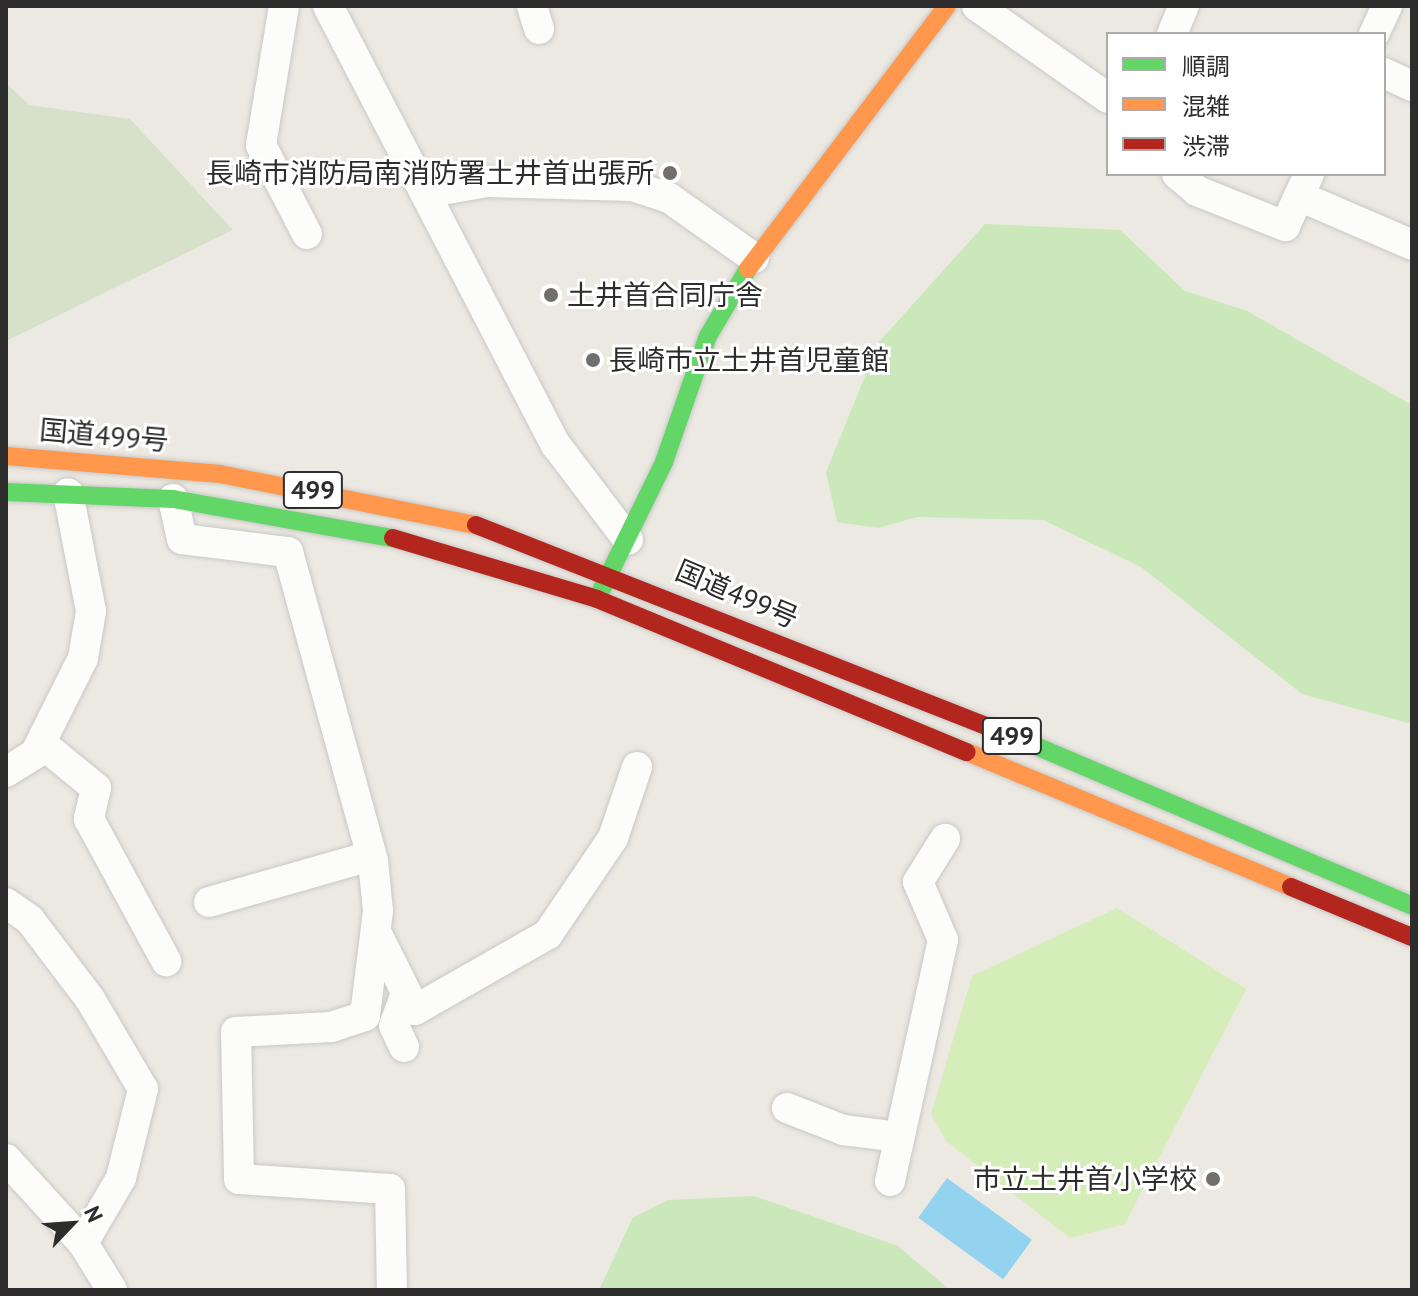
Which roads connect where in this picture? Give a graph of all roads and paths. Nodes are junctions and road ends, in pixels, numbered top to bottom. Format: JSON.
{"nodes":[{"id":1,"x":284,"y":6,"type":"edge"},
{"id":2,"x":328,"y":6,"type":"edge"},
{"id":3,"x":947,"y":6,"type":"edge"},
{"id":4,"x":977,"y":6,"type":"edge"},
{"id":5,"x":1184,"y":6,"type":"edge"},
{"id":6,"x":1387,"y":6,"type":"edge"},
{"id":7,"x":1173,"y":32,"type":"edge"},
{"id":8,"x":1375,"y":32,"type":"edge"},
{"id":9,"x":1386,"y":74,"type":"edge"},
{"id":10,"x":1412,"y":86,"type":"edge"},
{"id":11,"x":1106,"y":97,"type":"edge"},
{"id":12,"x":1179,"y":176,"type":"edge"},
{"id":13,"x":1304,"y":185,"type":"edge"},
{"id":14,"x":425,"y":193,"type":"junction"},
{"id":15,"x":307,"y":234,"type":"dead end"},
{"id":16,"x":1412,"y":245,"type":"edge"},
{"id":17,"x":754,"y":258,"type":"junction"},
{"id":18,"x":6,"y":456,"type":"edge"},
{"id":19,"x":6,"y":492,"type":"edge"},
{"id":20,"x":68,"y":493,"type":"junction"},
{"id":21,"x":173,"y":499,"type":"junction"},
{"id":22,"x":628,"y":540,"type":"junction"},
{"id":23,"x":610,"y":571,"type":"junction"},
{"id":24,"x":597,"y":599,"type":"junction"},
{"id":25,"x":41,"y":743,"type":"junction"},
{"id":26,"x":637,"y":767,"type":"dead end"},
{"id":27,"x":6,"y":772,"type":"edge"},
{"id":28,"x":945,"y":839,"type":"dead end"},
{"id":29,"x":371,"y":856,"type":"junction"},
{"id":30,"x":209,"y":902,"type":"dead end"},
{"id":31,"x":6,"y":903,"type":"edge"},
{"id":32,"x":1412,"y":906,"type":"edge"},
{"id":33,"x":376,"y":932,"type":"junction"},
{"id":34,"x":1412,"y":937,"type":"edge"},
{"id":35,"x":166,"y":961,"type":"dead end"},
{"id":36,"x":406,"y":993,"type":"junction"},
{"id":37,"x":404,"y":1047,"type":"dead end"},
{"id":38,"x":787,"y":1108,"type":"dead end"},
{"id":39,"x":899,"y":1137,"type":"junction"},
{"id":40,"x":6,"y":1159,"type":"edge"},
{"id":41,"x":890,"y":1181,"type":"dead end"},
{"id":42,"x":83,"y":1243,"type":"junction"},
{"id":43,"x":112,"y":1290,"type":"edge"},
{"id":44,"x":392,"y":1290,"type":"edge"}],
"edges":[{"from":1,"to":15,"type":"street"},
{"from":2,"to":14,"type":"street"},
{"from":3,"to":17,"type":"main road"},
{"from":4,"to":11,"type":"street"},
{"from":5,"to":7,"type":"street"},
{"from":6,"to":8,"type":"street"},
{"from":9,"to":10,"type":"street"},
{"from":12,"to":13,"type":"street"},
{"from":13,"to":16,"type":"street"},
{"from":14,"to":17,"type":"street"},
{"from":14,"to":22,"type":"street"},
{"from":17,"to":22,"type":"main road"},
{"from":18,"to":23,"type":"main road","name":"国道499号","number":"499"},
{"from":19,"to":20,"type":"main road","name":"国道499号","number":"499"},
{"from":20,"to":21,"type":"main road","name":"国道499号","number":"499"},
{"from":20,"to":25,"type":"street"},
{"from":21,"to":24,"type":"main road","name":"国道499号","number":"499"},
{"from":21,"to":29,"type":"street"},
{"from":22,"to":23,"type":"main road"},
{"from":23,"to":24,"type":"main road"},
{"from":23,"to":32,"type":"main road","name":"国道499号","number":"499"},
{"from":24,"to":34,"type":"main road","name":"国道499号","number":"499"},
{"from":25,"to":27,"type":"street"},
{"from":25,"to":35,"type":"street"},
{"from":26,"to":36,"type":"street"},
{"from":28,"to":39,"type":"street"},
{"from":29,"to":30,"type":"street"},
{"from":29,"to":33,"type":"street"},
{"from":31,"to":42,"type":"street"},
{"from":33,"to":36,"type":"street"},
{"from":33,"to":44,"type":"street"},
{"from":36,"to":37,"type":"street"},
{"from":38,"to":39,"type":"street"},
{"from":39,"to":41,"type":"street"},
{"from":40,"to":42,"type":"street"},
{"from":42,"to":43,"type":"street"}]}
